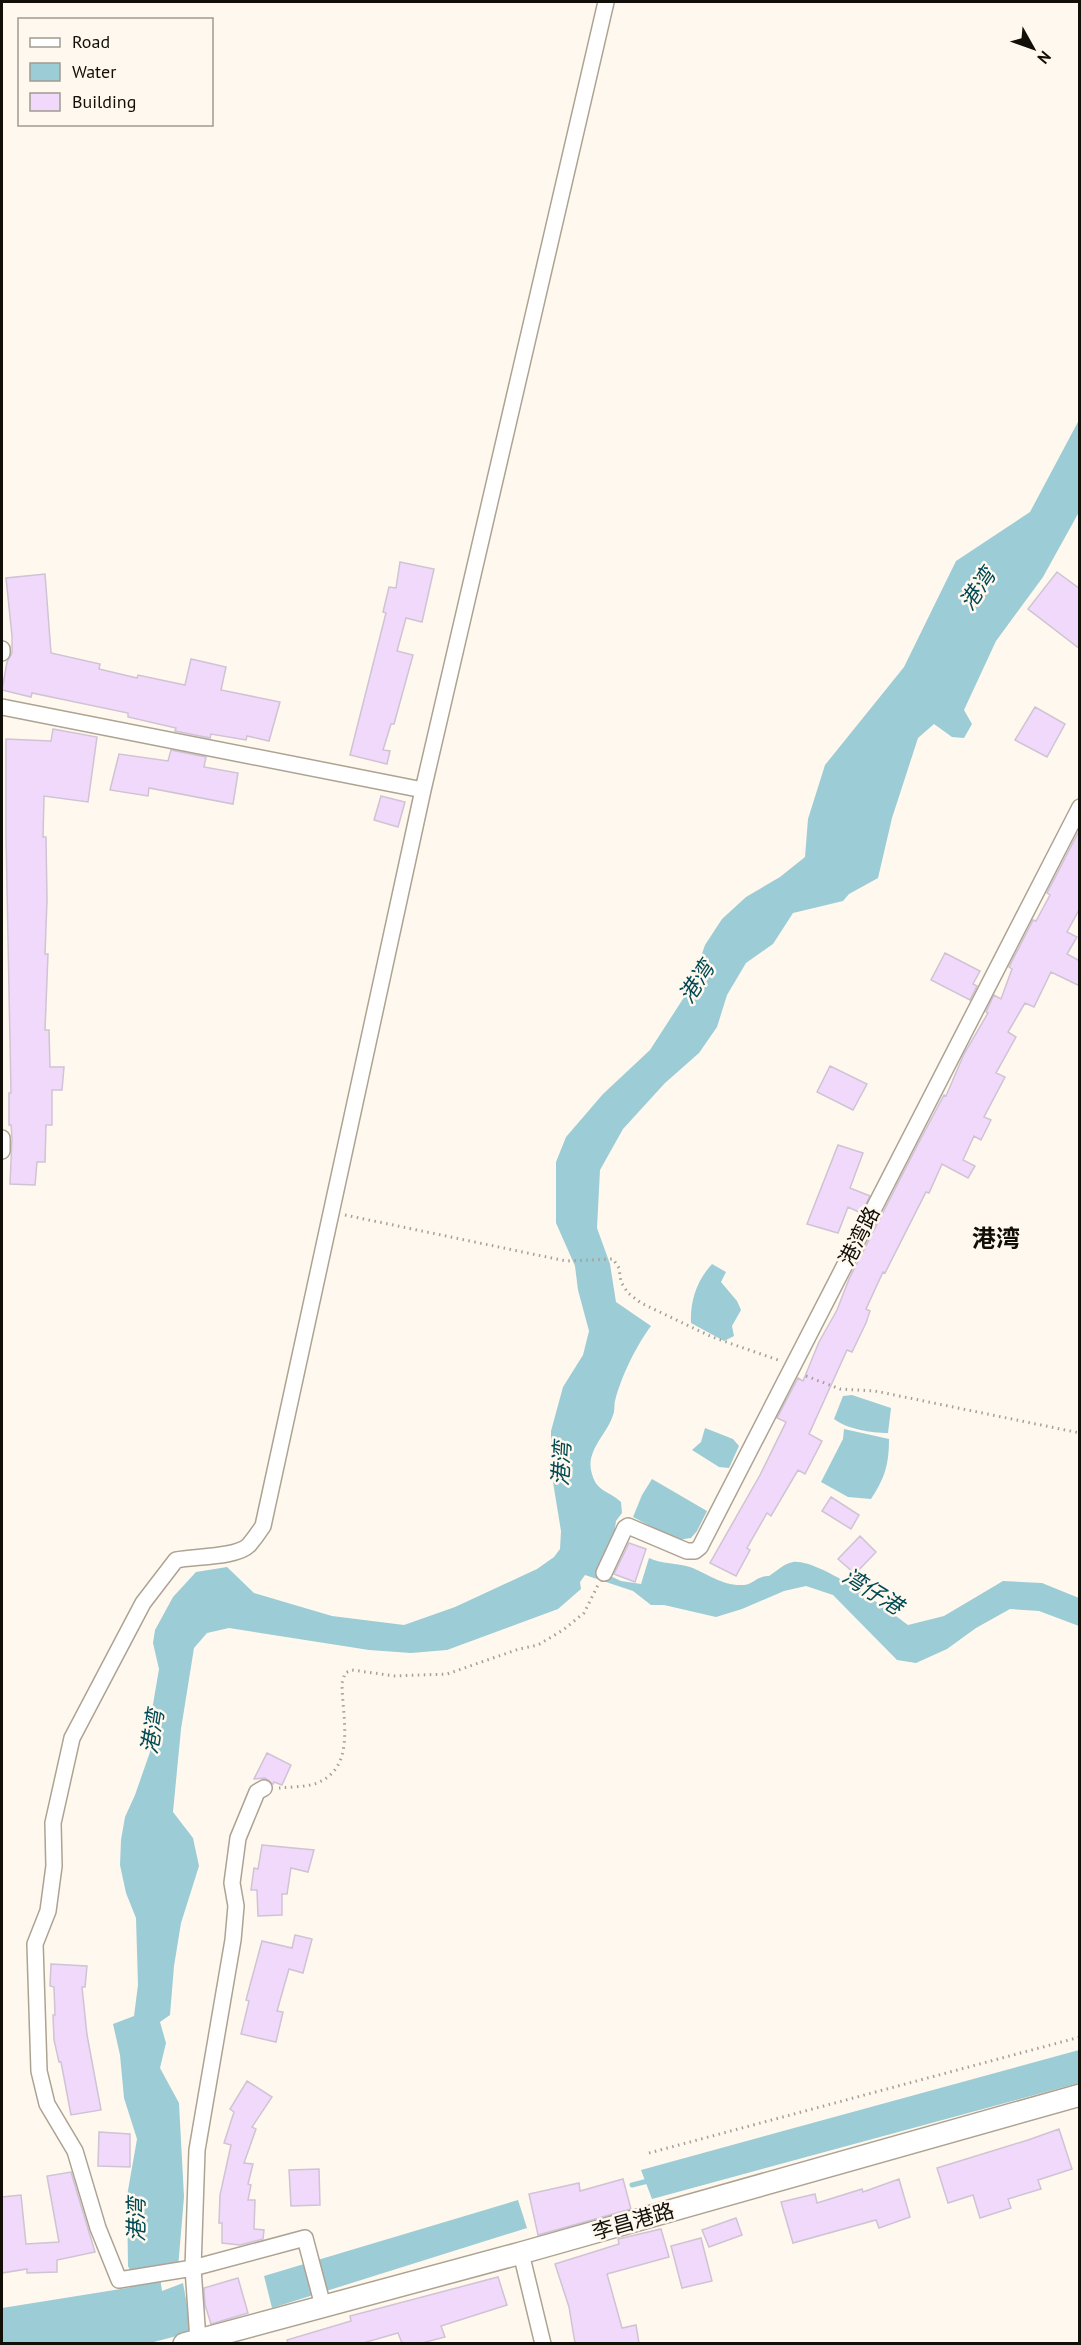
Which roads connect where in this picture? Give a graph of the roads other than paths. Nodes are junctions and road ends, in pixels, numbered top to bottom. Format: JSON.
{"nodes":[{"id":1,"x":606,"y":2,"type":"edge"},
{"id":2,"x":2,"y":706,"type":"edge"},
{"id":3,"x":423,"y":790,"type":"junction"},
{"id":4,"x":1080,"y":807,"type":"edge"},
{"id":5,"x":2,"y":1138,"type":"edge"},
{"id":6,"x":2,"y":1151,"type":"edge"},
{"id":7,"x":604,"y":1573,"type":"road end"},
{"id":8,"x":264,"y":1788,"type":"road end"},
{"id":9,"x":1080,"y":2095,"type":"edge"},
{"id":10,"x":521,"y":2253,"type":"junction"},
{"id":11,"x":189,"y":2273,"type":"junction"},
{"id":12,"x":322,"y":2301,"type":"junction"},
{"id":13,"x":194,"y":2340,"type":"edge"},
{"id":14,"x":543,"y":2343,"type":"edge"}],
"edges":[{"from":1,"to":3,"type":"street"},
{"from":2,"to":3,"type":"street"},
{"from":3,"to":11,"type":"street"},
{"from":4,"to":7,"type":"street","name":"港湾路"},
{"from":5,"to":6,"type":"street"},
{"from":8,"to":11,"type":"street"},
{"from":9,"to":10,"type":"street","name":"李昌港路"},
{"from":10,"to":12,"type":"street","name":"李昌港路"},
{"from":10,"to":14,"type":"street"},
{"from":11,"to":12,"type":"street"},
{"from":11,"to":13,"type":"street"},
{"from":12,"to":13,"type":"street","name":"李昌港路"}]}
